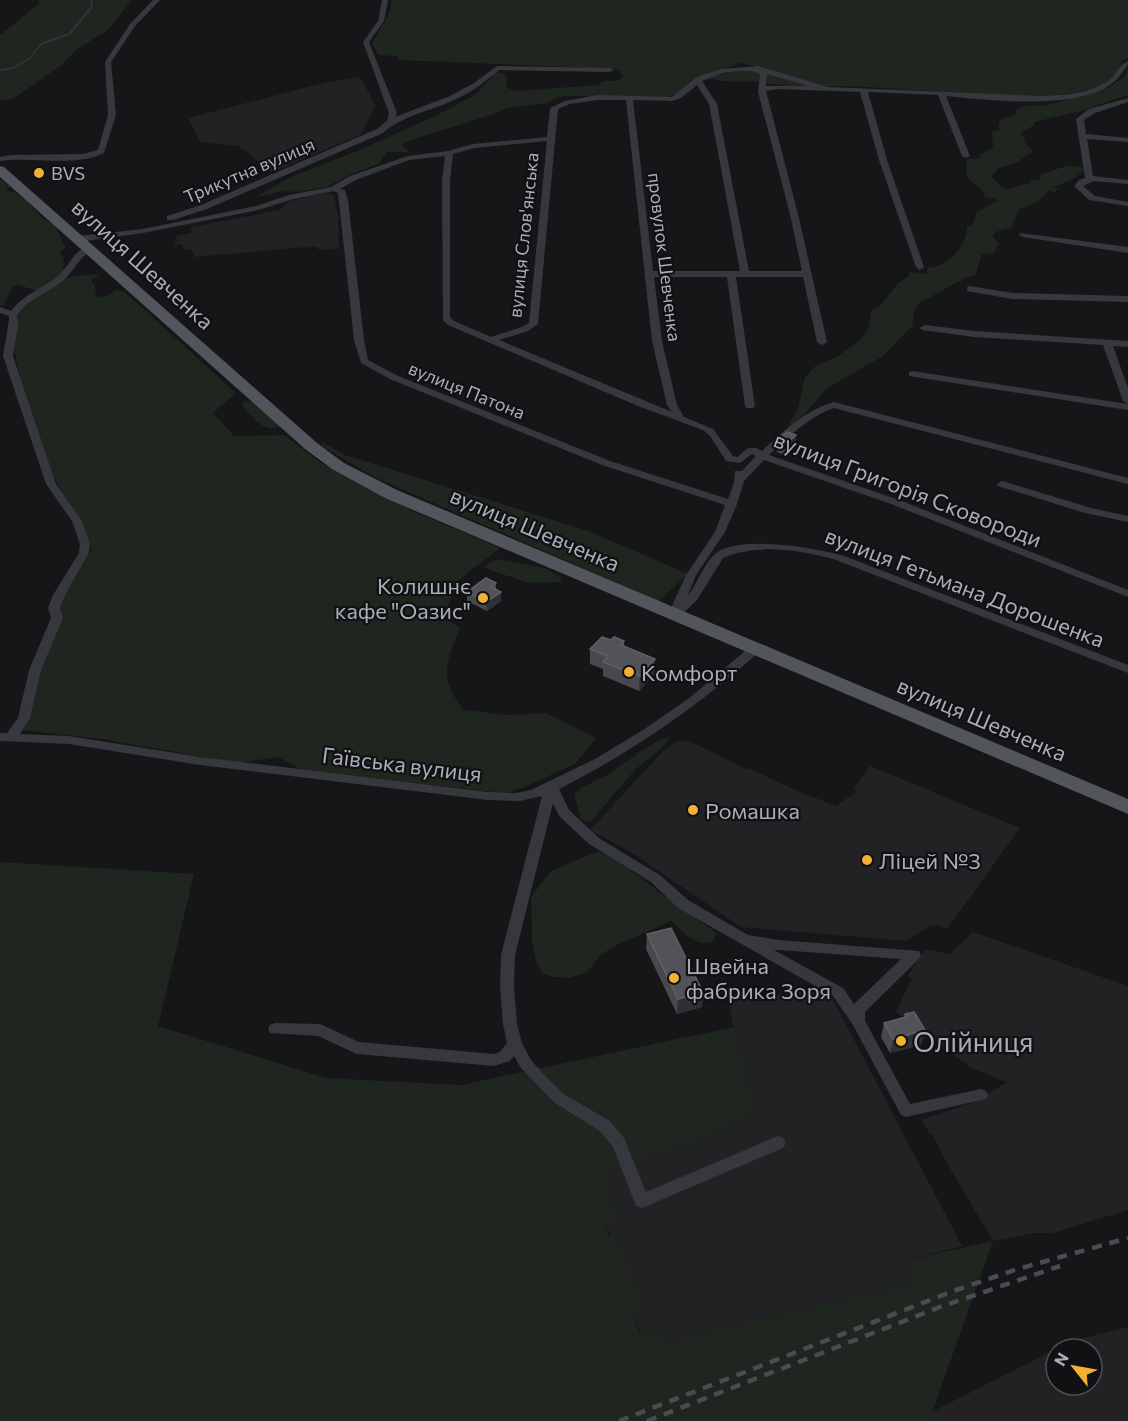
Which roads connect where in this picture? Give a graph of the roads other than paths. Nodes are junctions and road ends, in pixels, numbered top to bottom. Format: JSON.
{"nodes":[{"id":1,"x":157,"y":0,"type":"edge"},
{"id":2,"x":386,"y":0,"type":"edge"},
{"id":3,"x":1128,"y":63,"type":"edge"},
{"id":4,"x":758,"y":68,"type":"junction"},
{"id":5,"x":610,"y":70,"type":"dead end"},
{"id":6,"x":698,"y":80,"type":"junction"},
{"id":7,"x":825,"y":88,"type":"junction"},
{"id":8,"x":762,"y":89,"type":"junction"},
{"id":9,"x":863,"y":89,"type":"junction"},
{"id":10,"x":941,"y":93,"type":"junction"},
{"id":11,"x":628,"y":98,"type":"junction"},
{"id":12,"x":1128,"y":102,"type":"edge"},
{"id":13,"x":390,"y":122,"type":"junction"},
{"id":14,"x":1083,"y":136,"type":"junction"},
{"id":15,"x":549,"y":139,"type":"junction"},
{"id":16,"x":1128,"y":140,"type":"edge"},
{"id":17,"x":448,"y":153,"type":"junction"},
{"id":18,"x":966,"y":156,"type":"dead end"},
{"id":19,"x":0,"y":159,"type":"edge"},
{"id":20,"x":0,"y":170,"type":"edge"},
{"id":21,"x":1089,"y":178,"type":"junction"},
{"id":22,"x":1128,"y":182,"type":"edge"},
{"id":23,"x":333,"y":189,"type":"junction"},
{"id":24,"x":1128,"y":204,"type":"edge"},
{"id":25,"x":1023,"y":235,"type":"dead end"},
{"id":26,"x":84,"y":244,"type":"junction"},
{"id":27,"x":1128,"y":250,"type":"edge"},
{"id":28,"x":921,"y":267,"type":"dead end"},
{"id":29,"x":745,"y":273,"type":"junction"},
{"id":30,"x":807,"y":273,"type":"junction"},
{"id":31,"x":650,"y":274,"type":"junction"},
{"id":32,"x":731,"y":274,"type":"junction"},
{"id":33,"x":970,"y":289,"type":"dead end"},
{"id":34,"x":1128,"y":299,"type":"edge"},
{"id":35,"x":0,"y":310,"type":"edge"},
{"id":36,"x":13,"y":315,"type":"junction"},
{"id":37,"x":925,"y":328,"type":"dead end"},
{"id":38,"x":491,"y":340,"type":"junction"},
{"id":39,"x":822,"y":342,"type":"dead end"},
{"id":40,"x":1107,"y":343,"type":"junction"},
{"id":41,"x":1128,"y":344,"type":"edge"},
{"id":42,"x":912,"y":374,"type":"dead end"},
{"id":43,"x":1128,"y":401,"type":"edge"},
{"id":44,"x":750,"y":406,"type":"dead end"},
{"id":45,"x":1128,"y":407,"type":"edge"},
{"id":46,"x":680,"y":416,"type":"junction"},
{"id":47,"x":788,"y":434,"type":"junction"},
{"id":48,"x":751,"y":449,"type":"junction"},
{"id":49,"x":763,"y":456,"type":"junction"},
{"id":50,"x":730,"y":459,"type":"junction"},
{"id":51,"x":740,"y":479,"type":"junction"},
{"id":52,"x":1128,"y":481,"type":"edge"},
{"id":53,"x":1002,"y":484,"type":"dead end"},
{"id":54,"x":732,"y":504,"type":"junction"},
{"id":55,"x":1128,"y":519,"type":"edge"},
{"id":56,"x":1128,"y":594,"type":"edge"},
{"id":57,"x":662,"y":610,"type":"junction"},
{"id":58,"x":756,"y":649,"type":"junction"},
{"id":59,"x":1128,"y":669,"type":"edge"},
{"id":60,"x":6,"y":737,"type":"edge"},
{"id":61,"x":551,"y":786,"type":"junction"},
{"id":62,"x":1128,"y":807,"type":"edge"},
{"id":63,"x":745,"y":940,"type":"junction"},
{"id":64,"x":858,"y":1021,"type":"junction"},
{"id":65,"x":275,"y":1029,"type":"dead end"},
{"id":66,"x":515,"y":1044,"type":"junction"},
{"id":67,"x":981,"y":1095,"type":"dead end"},
{"id":68,"x":778,"y":1143,"type":"dead end"}],
"edges":[{"from":1,"to":19,"type":"street"},
{"from":2,"to":13,"type":"street"},
{"from":3,"to":10,"type":"street"},
{"from":4,"to":6,"type":"street"},
{"from":4,"to":7,"type":"street"},
{"from":4,"to":8,"type":"street"},
{"from":5,"to":13,"type":"street","name":"Трикутна вулиця"},
{"from":6,"to":11,"type":"street"},
{"from":6,"to":29,"type":"street"},
{"from":7,"to":8,"type":"street"},
{"from":7,"to":9,"type":"street"},
{"from":8,"to":30,"type":"street"},
{"from":9,"to":10,"type":"street"},
{"from":9,"to":28,"type":"street"},
{"from":10,"to":18,"type":"street"},
{"from":11,"to":15,"type":"street","name":"вулиця Слов'янська"},
{"from":11,"to":31,"type":"street","name":"провулок Шевченка"},
{"from":12,"to":14,"type":"street"},
{"from":13,"to":26,"type":"street","name":"Трикутна вулиця"},
{"from":14,"to":16,"type":"street"},
{"from":14,"to":21,"type":"street"},
{"from":15,"to":17,"type":"street"},
{"from":15,"to":38,"type":"street","name":"вулиця Слов'янська"},
{"from":17,"to":23,"type":"street"},
{"from":17,"to":38,"type":"street"},
{"from":20,"to":26,"type":"main road","name":"вулиця Шевченка"},
{"from":21,"to":22,"type":"street"},
{"from":21,"to":24,"type":"street"},
{"from":23,"to":26,"type":"street"},
{"from":23,"to":54,"type":"street","name":"вулиця Патона"},
{"from":25,"to":27,"type":"street"},
{"from":26,"to":36,"type":"street"},
{"from":26,"to":57,"type":"main road","name":"вулиця Шевченка"},
{"from":29,"to":30,"type":"street"},
{"from":29,"to":32,"type":"street"},
{"from":30,"to":39,"type":"street"},
{"from":31,"to":32,"type":"street"},
{"from":31,"to":46,"type":"street","name":"провулок Шевченка"},
{"from":32,"to":44,"type":"street"},
{"from":33,"to":34,"type":"street"},
{"from":35,"to":36,"type":"street"},
{"from":36,"to":60,"type":"street"},
{"from":37,"to":40,"type":"street"},
{"from":38,"to":46,"type":"street"},
{"from":40,"to":41,"type":"street"},
{"from":40,"to":43,"type":"street"},
{"from":42,"to":45,"type":"street"},
{"from":46,"to":50,"type":"street"},
{"from":47,"to":48,"type":"street"},
{"from":47,"to":49,"type":"street"},
{"from":47,"to":52,"type":"street"},
{"from":48,"to":49,"type":"street","name":"вулиця Григорія Сковороди"},
{"from":48,"to":50,"type":"street","name":"вулиця Григорія Сковороди"},
{"from":49,"to":51,"type":"street"},
{"from":49,"to":56,"type":"street","name":"вулиця Григорія Сковороди"},
{"from":50,"to":51,"type":"street"},
{"from":51,"to":54,"type":"street"},
{"from":53,"to":55,"type":"street"},
{"from":54,"to":57,"type":"street"},
{"from":57,"to":58,"type":"main road","name":"вулиця Шевченка"},
{"from":57,"to":59,"type":"street","name":"вулиця Гетьмана Дорошенка"},
{"from":58,"to":61,"type":"street","name":"Гаївська вулиця"},
{"from":58,"to":62,"type":"main road","name":"вулиця Шевченка"},
{"from":60,"to":61,"type":"street","name":"Гаївська вулиця"},
{"from":61,"to":63,"type":"street"},
{"from":61,"to":66,"type":"street"},
{"from":63,"to":64,"type":"street"},
{"from":63,"to":64,"type":"street"},
{"from":64,"to":67,"type":"street"},
{"from":65,"to":66,"type":"street"},
{"from":66,"to":68,"type":"street"}]}
